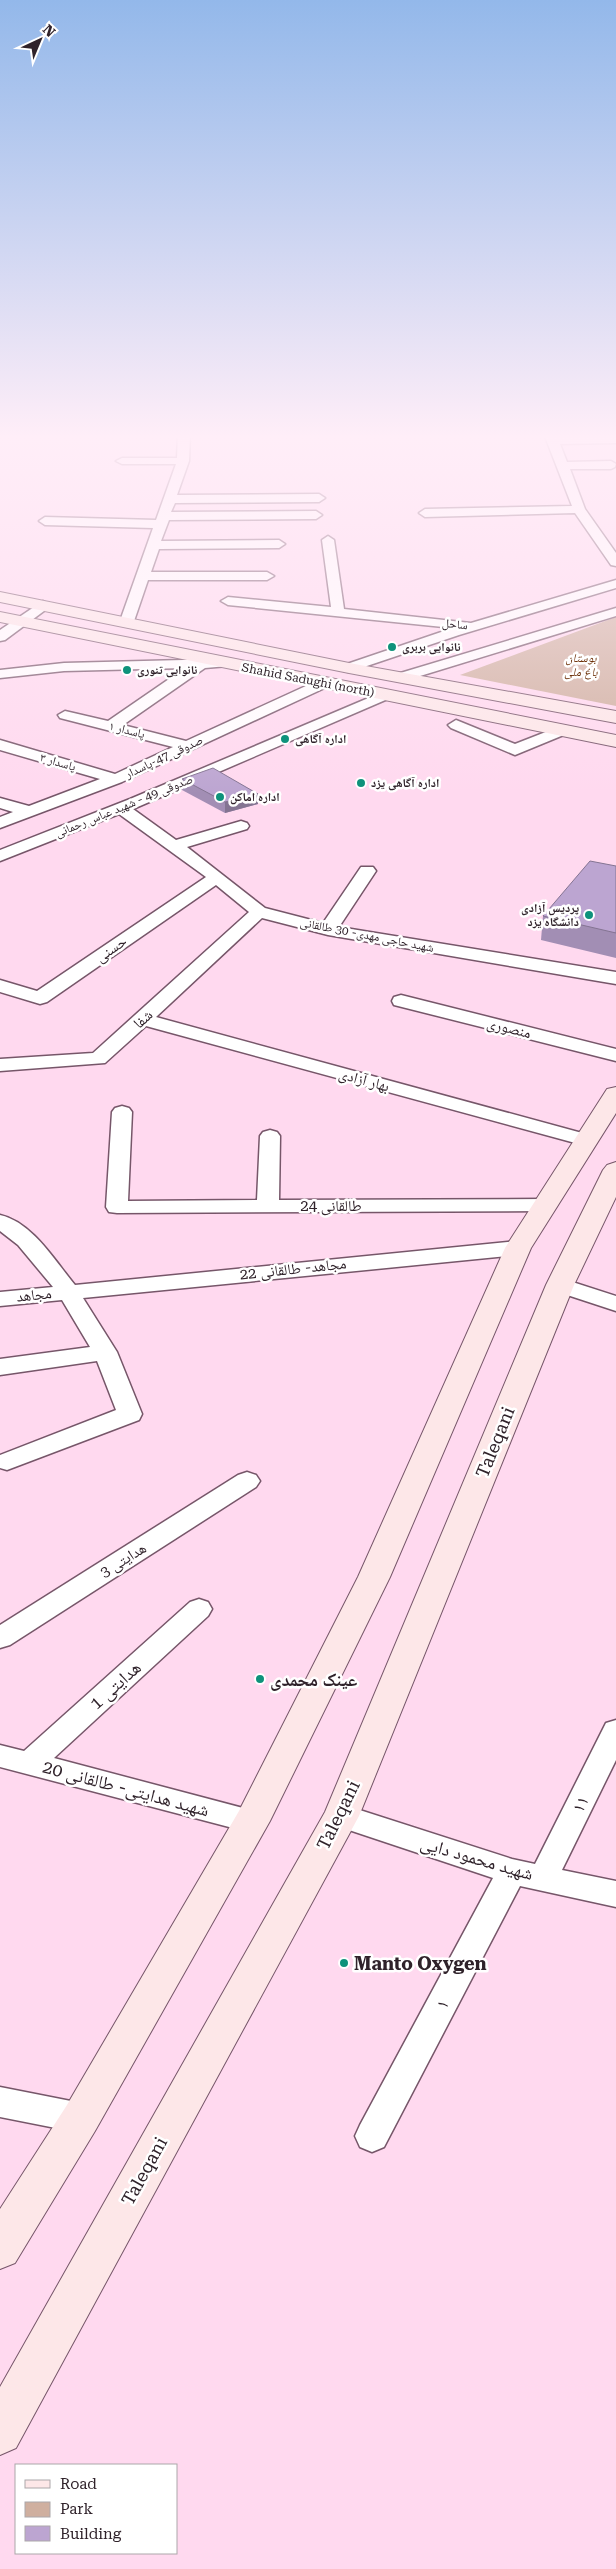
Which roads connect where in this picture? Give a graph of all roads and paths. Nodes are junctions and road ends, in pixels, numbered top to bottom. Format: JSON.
{"nodes":[{"id":1,"x":151,"y":554,"type":"edge"},
{"id":2,"x":330,"y":554,"type":"edge"},
{"id":3,"x":142,"y":576,"type":"junction"},
{"id":4,"x":267,"y":576,"type":"dead end"},
{"id":5,"x":616,"y":584,"type":"edge"},
{"id":6,"x":0,"y":597,"type":"edge"},
{"id":7,"x":228,"y":601,"type":"dead end"},
{"id":8,"x":43,"y":605,"type":"junction"},
{"id":9,"x":338,"y":612,"type":"junction"},
{"id":10,"x":616,"y":612,"type":"edge"},
{"id":11,"x":0,"y":617,"type":"edge"},
{"id":12,"x":22,"y":621,"type":"junction"},
{"id":13,"x":127,"y":621,"type":"junction"},
{"id":14,"x":474,"y":626,"type":"junction"},
{"id":15,"x":0,"y":637,"type":"edge"},
{"id":16,"x":223,"y":663,"type":"junction"},
{"id":17,"x":201,"y":664,"type":"junction"},
{"id":18,"x":349,"y":668,"type":"junction"},
{"id":19,"x":0,"y":674,"type":"edge"},
{"id":20,"x":402,"y":678,"type":"junction"},
{"id":21,"x":324,"y":683,"type":"junction"},
{"id":22,"x":385,"y":695,"type":"junction"},
{"id":23,"x":65,"y":715,"type":"dead end"},
{"id":24,"x":616,"y":717,"type":"edge"},
{"id":25,"x":456,"y":725,"type":"dead end"},
{"id":26,"x":111,"y":726,"type":"junction"},
{"id":27,"x":561,"y":731,"type":"junction"},
{"id":28,"x":616,"y":741,"type":"edge"},
{"id":29,"x":0,"y":745,"type":"edge"},
{"id":30,"x":188,"y":746,"type":"junction"},
{"id":31,"x":116,"y":779,"type":"junction"},
{"id":32,"x":0,"y":803,"type":"edge"},
{"id":33,"x":122,"y":808,"type":"junction"},
{"id":34,"x":30,"y":812,"type":"junction"},
{"id":35,"x":0,"y":823,"type":"edge"},
{"id":36,"x":240,"y":826,"type":"dead end"},
{"id":37,"x":174,"y":846,"type":"junction"},
{"id":38,"x":0,"y":856,"type":"edge"},
{"id":39,"x":367,"y":871,"type":"dead end"},
{"id":40,"x":216,"y":877,"type":"junction"},
{"id":41,"x":260,"y":912,"type":"junction"},
{"id":42,"x":328,"y":930,"type":"junction"},
{"id":43,"x":616,"y":978,"type":"edge"},
{"id":44,"x":0,"y":986,"type":"edge"},
{"id":45,"x":401,"y":1001,"type":"dead end"},
{"id":46,"x":143,"y":1019,"type":"junction"},
{"id":47,"x":616,"y":1056,"type":"edge"},
{"id":48,"x":0,"y":1065,"type":"edge"},
{"id":49,"x":616,"y":1094,"type":"edge"},
{"id":50,"x":122,"y":1112,"type":"dead end"},
{"id":51,"x":270,"y":1136,"type":"dead end"},
{"id":52,"x":586,"y":1140,"type":"junction"},
{"id":53,"x":614,"y":1177,"type":"edge"},
{"id":54,"x":545,"y":1205,"type":"junction"},
{"id":55,"x":268,"y":1206,"type":"junction"},
{"id":56,"x":0,"y":1221,"type":"edge"},
{"id":57,"x":518,"y":1248,"type":"junction"},
{"id":58,"x":560,"y":1284,"type":"junction"},
{"id":59,"x":68,"y":1291,"type":"junction"},
{"id":60,"x":0,"y":1298,"type":"edge"},
{"id":61,"x":616,"y":1304,"type":"edge"},
{"id":62,"x":106,"y":1352,"type":"junction"},
{"id":63,"x":0,"y":1367,"type":"edge"},
{"id":64,"x":6,"y":1462,"type":"dead end"},
{"id":65,"x":247,"y":1481,"type":"dead end"},
{"id":66,"x":199,"y":1608,"type":"dead end"},
{"id":67,"x":0,"y":1638,"type":"edge"},
{"id":68,"x":616,"y":1731,"type":"edge"},
{"id":69,"x":0,"y":1756,"type":"edge"},
{"id":70,"x":31,"y":1762,"type":"junction"},
{"id":71,"x":341,"y":1816,"type":"junction"},
{"id":72,"x":252,"y":1821,"type":"junction"},
{"id":73,"x":512,"y":1872,"type":"junction"},
{"id":74,"x":543,"y":1878,"type":"junction"},
{"id":75,"x":616,"y":1894,"type":"edge"},
{"id":76,"x":0,"y":2102,"type":"edge"},
{"id":77,"x":81,"y":2118,"type":"junction"},
{"id":78,"x":372,"y":2136,"type":"dead end"},
{"id":79,"x":0,"y":2248,"type":"edge"},
{"id":80,"x":0,"y":2432,"type":"edge"}],
"edges":[{"from":1,"to":3,"type":"street"},
{"from":2,"to":9,"type":"street"},
{"from":3,"to":4,"type":"street"},
{"from":3,"to":13,"type":"street"},
{"from":5,"to":14,"type":"street"},
{"from":6,"to":8,"type":"main road","name":"Shahid Sadughi (north)"},
{"from":7,"to":9,"type":"street","name":"ساحل"},
{"from":8,"to":12,"type":"street"},
{"from":8,"to":13,"type":"main road","name":"Shahid Sadughi (north)"},
{"from":9,"to":14,"type":"street","name":"ساحل"},
{"from":10,"to":20,"type":"street"},
{"from":11,"to":12,"type":"main road","name":"Shahid Sadughi (north)"},
{"from":12,"to":15,"type":"street"},
{"from":12,"to":16,"type":"main road","name":"Shahid Sadughi (north)"},
{"from":13,"to":18,"type":"main road","name":"Shahid Sadughi (north)"},
{"from":14,"to":18,"type":"street"},
{"from":16,"to":17,"type":"street"},
{"from":16,"to":21,"type":"main road","name":"Shahid Sadughi (north)"},
{"from":17,"to":19,"type":"street"},
{"from":17,"to":26,"type":"street"},
{"from":18,"to":20,"type":"main road","name":"Shahid Sadughi (north)"},
{"from":20,"to":24,"type":"main road","name":"Shahid Sadughi (north)"},
{"from":21,"to":22,"type":"main road","name":"Shahid Sadughi (north)"},
{"from":21,"to":30,"type":"street","name":"صدوقی 47-پاسدار"},
{"from":22,"to":27,"type":"main road","name":"Shahid Sadughi (north)"},
{"from":22,"to":33,"type":"street","name":"صدوقی 49 - شهید عباس رحمانی"},
{"from":23,"to":26,"type":"street","name":"پاسدار ۱"},
{"from":25,"to":27,"type":"street"},
{"from":26,"to":30,"type":"street","name":"پاسدار ۱"},
{"from":27,"to":28,"type":"main road","name":"Shahid Sadughi (north)"},
{"from":29,"to":31,"type":"street","name":"پاسدار ۳"},
{"from":30,"to":31,"type":"street","name":"صدوقی 47-پاسدار"},
{"from":31,"to":34,"type":"street","name":"صدوقی 47-پاسدار"},
{"from":32,"to":34,"type":"street"},
{"from":33,"to":37,"type":"street","name":"شهید حاجی مهدی- 30 طالقانی"},
{"from":33,"to":38,"type":"street","name":"صدوقی 49 - شهید عباس رحمانی"},
{"from":34,"to":35,"type":"street","name":"صدوقی 47-پاسدار"},
{"from":36,"to":37,"type":"street"},
{"from":37,"to":40,"type":"street","name":"شهید حاجی مهدی- 30 طالقانی"},
{"from":39,"to":42,"type":"street"},
{"from":40,"to":41,"type":"street","name":"شهید حاجی مهدی- 30 طالقانی"},
{"from":40,"to":44,"type":"street","name":"حسنی"},
{"from":41,"to":42,"type":"street","name":"شهید حاجی مهدی- 30 طالقانی"},
{"from":41,"to":46,"type":"street","name":"شفا"},
{"from":42,"to":43,"type":"street","name":"شهید حاجی مهدی- 30 طالقانی"},
{"from":45,"to":47,"type":"street","name":"منصوری"},
{"from":46,"to":48,"type":"street","name":"شفا"},
{"from":46,"to":52,"type":"street","name":"بهار آزادی"},
{"from":49,"to":52,"type":"main road"},
{"from":50,"to":55,"type":"street","name":"طالقانی 24"},
{"from":51,"to":55,"type":"street"},
{"from":52,"to":54,"type":"main road"},
{"from":53,"to":58,"type":"main road","name":"Taleqani"},
{"from":54,"to":55,"type":"street","name":"طالقانی 24"},
{"from":54,"to":57,"type":"main road"},
{"from":56,"to":59,"type":"street"},
{"from":57,"to":59,"type":"street","name":"مجاهد- طالقانی 22"},
{"from":57,"to":72,"type":"main road"},
{"from":58,"to":61,"type":"street"},
{"from":58,"to":71,"type":"main road","name":"Taleqani"},
{"from":59,"to":60,"type":"street","name":"مجاهد"},
{"from":59,"to":62,"type":"street"},
{"from":62,"to":63,"type":"street"},
{"from":62,"to":64,"type":"street"},
{"from":65,"to":67,"type":"street","name":"هدایتی 3"},
{"from":66,"to":70,"type":"street","name":"هدایتی 1"},
{"from":68,"to":74,"type":"street","name":"۱۱"},
{"from":69,"to":70,"type":"street","name":"شهید هدایتی- طالقانی 20"},
{"from":70,"to":72,"type":"street","name":"شهید هدایتی- طالقانی 20"},
{"from":71,"to":73,"type":"street","name":"شهید محمود دایی"},
{"from":71,"to":80,"type":"main road","name":"Taleqani"},
{"from":72,"to":77,"type":"main road"},
{"from":73,"to":74,"type":"street","name":"شهید محمود دایی"},
{"from":73,"to":78,"type":"street","name":"۱"},
{"from":74,"to":75,"type":"street","name":"شهید محمود دایی"},
{"from":76,"to":77,"type":"street"},
{"from":77,"to":79,"type":"main road"}]}
